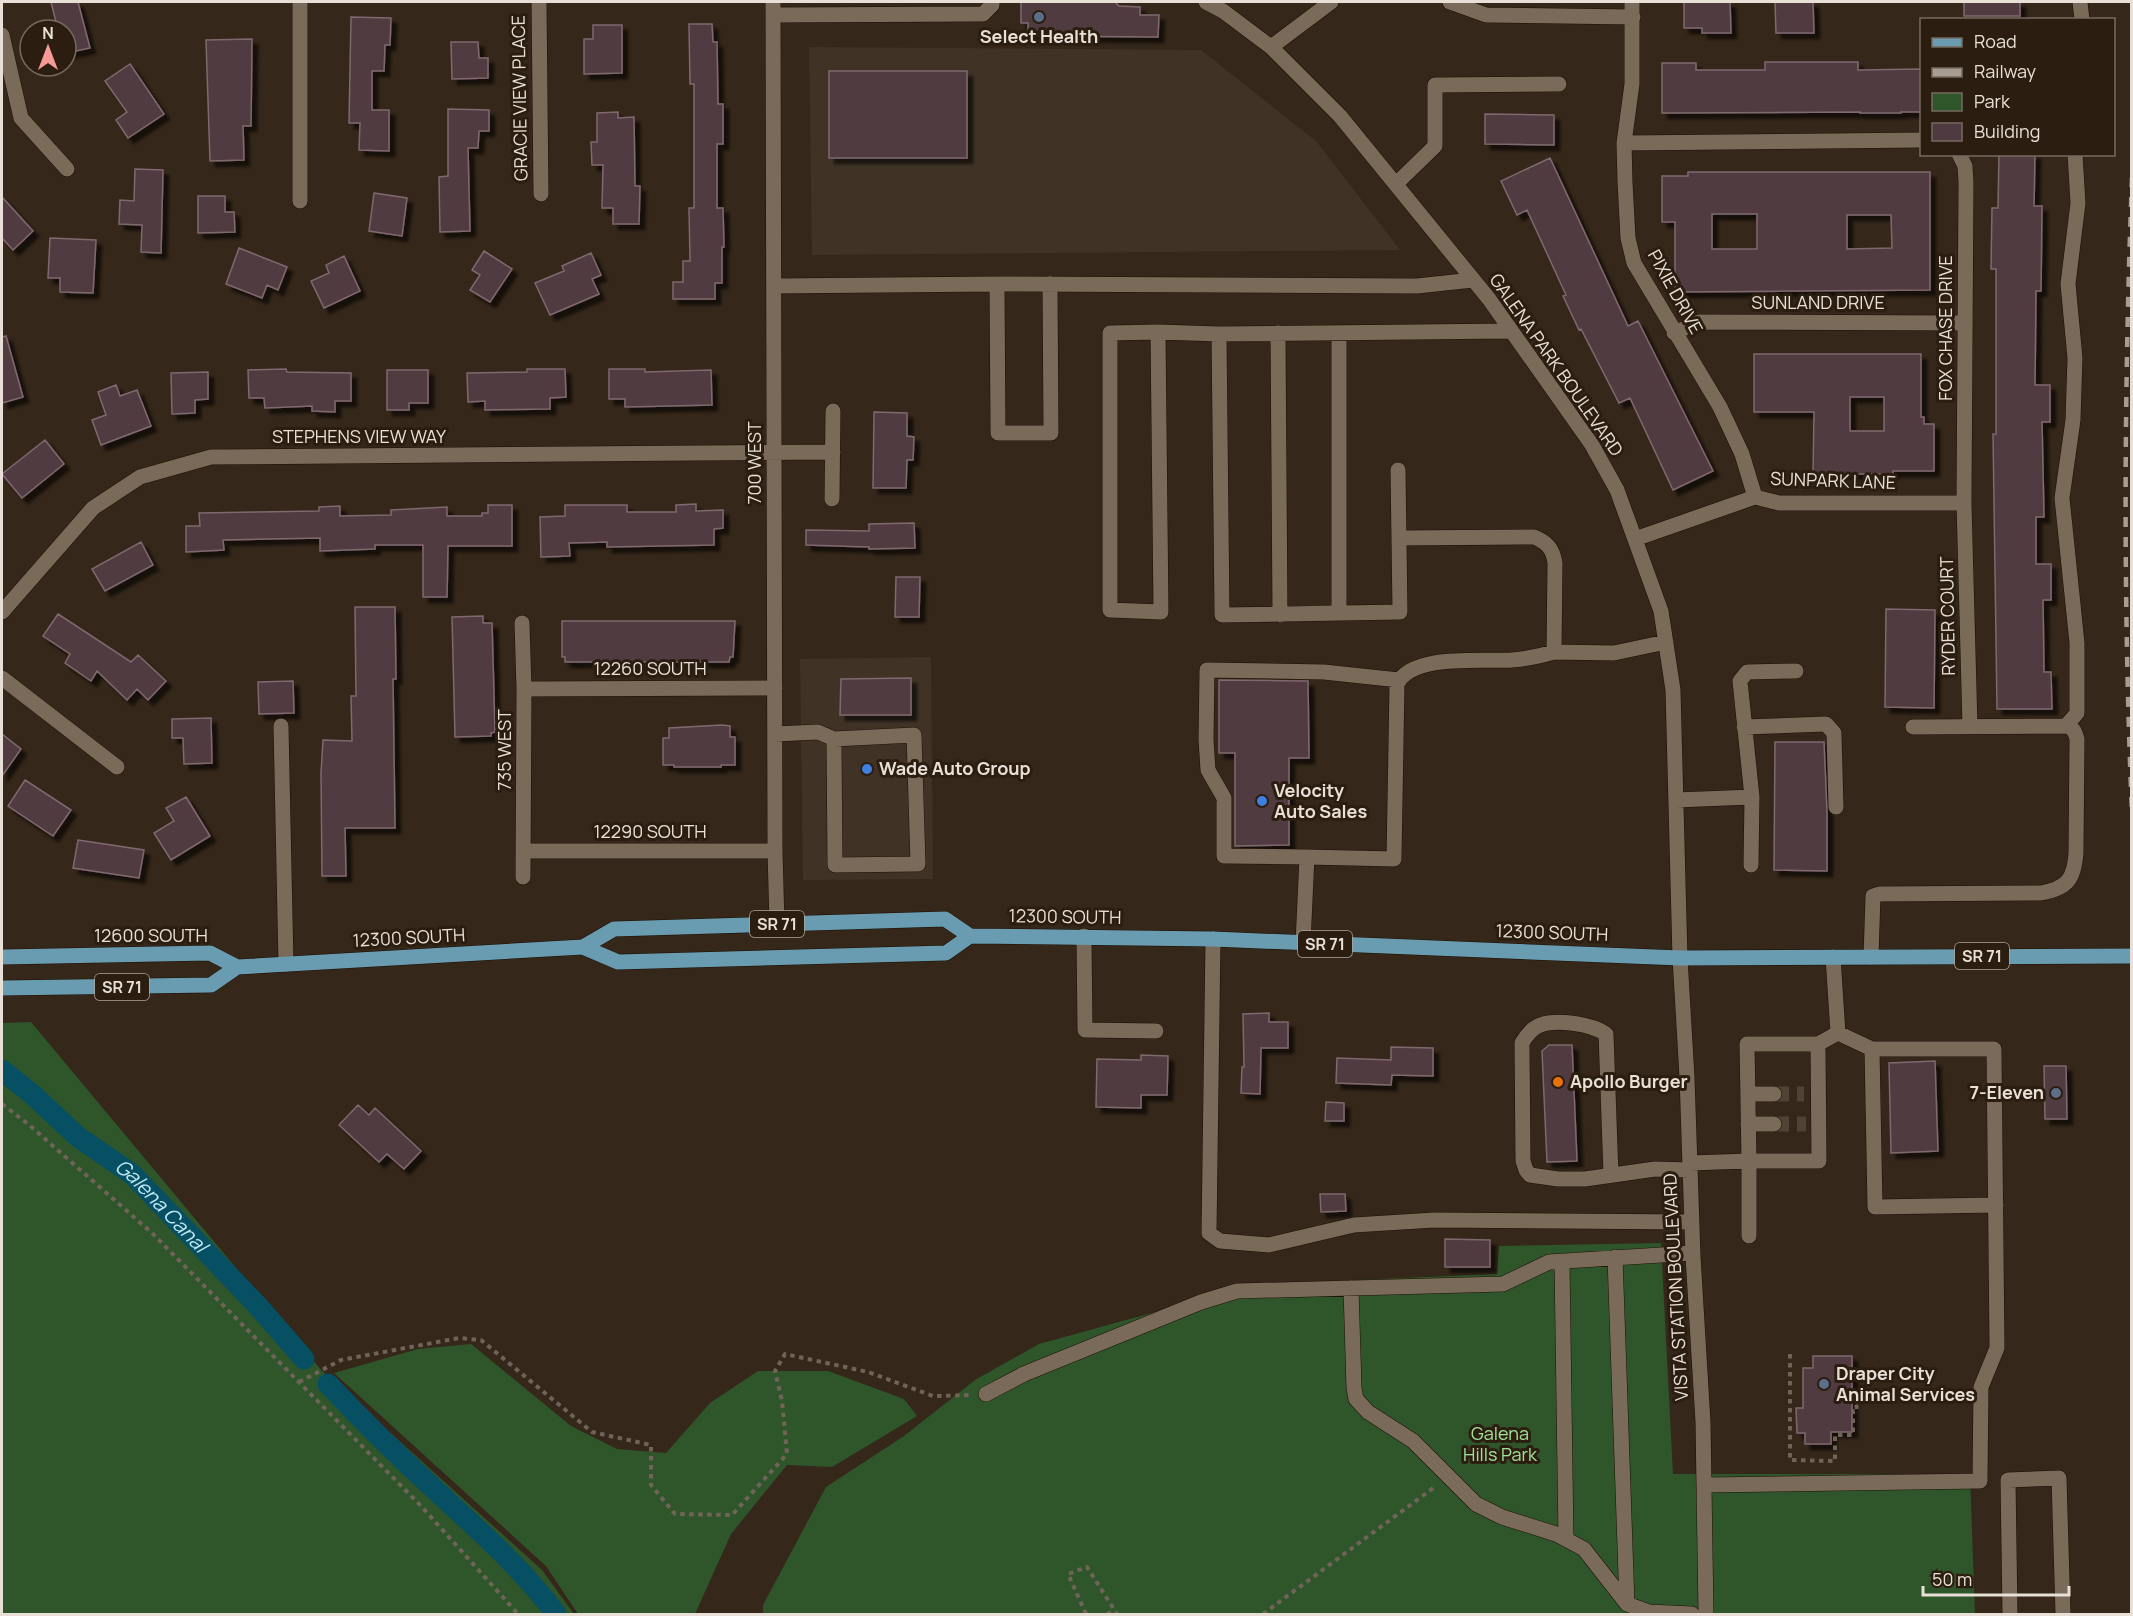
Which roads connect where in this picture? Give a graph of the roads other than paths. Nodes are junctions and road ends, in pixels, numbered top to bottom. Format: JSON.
{"nodes":[{"id":1,"x":300,"y":2,"type":"edge"},
{"id":2,"x":539,"y":2,"type":"edge"},
{"id":3,"x":992,"y":2,"type":"edge"},
{"id":4,"x":1206,"y":2,"type":"edge"},
{"id":5,"x":1331,"y":2,"type":"edge"},
{"id":6,"x":1450,"y":2,"type":"edge"},
{"id":7,"x":1632,"y":2,"type":"edge"},
{"id":8,"x":2080,"y":2,"type":"edge"},
{"id":9,"x":773,"y":8,"type":"edge"},
{"id":10,"x":835,"y":8,"type":"edge"},
{"id":11,"x":1633,"y":17,"type":"junction"},
{"id":12,"x":2082,"y":18,"type":"edge"},
{"id":13,"x":2,"y":34,"type":"edge"},
{"id":14,"x":1272,"y":47,"type":"junction"},
{"id":15,"x":1559,"y":84,"type":"dead end"},
{"id":16,"x":1920,"y":140,"type":"edge"},
{"id":17,"x":1624,"y":143,"type":"junction"},
{"id":18,"x":1960,"y":156,"type":"edge"},
{"id":19,"x":2076,"y":156,"type":"edge"},
{"id":20,"x":68,"y":169,"type":"dead end"},
{"id":21,"x":1396,"y":184,"type":"junction"},
{"id":22,"x":541,"y":194,"type":"dead end"},
{"id":23,"x":300,"y":201,"type":"dead end"},
{"id":24,"x":1473,"y":280,"type":"junction"},
{"id":25,"x":997,"y":284,"type":"junction"},
{"id":26,"x":1050,"y":284,"type":"junction"},
{"id":27,"x":774,"y":286,"type":"junction"},
{"id":28,"x":1965,"y":323,"type":"junction"},
{"id":29,"x":1511,"y":331,"type":"junction"},
{"id":30,"x":1158,"y":332,"type":"junction"},
{"id":31,"x":1278,"y":333,"type":"junction"},
{"id":32,"x":1339,"y":333,"type":"junction"},
{"id":33,"x":1674,"y":333,"type":"junction"},
{"id":34,"x":1219,"y":334,"type":"junction"},
{"id":35,"x":833,"y":411,"type":"dead end"},
{"id":36,"x":775,"y":452,"type":"junction"},
{"id":37,"x":833,"y":452,"type":"junction"},
{"id":38,"x":1398,"y":470,"type":"dead end"},
{"id":39,"x":1755,"y":497,"type":"junction"},
{"id":40,"x":832,"y":499,"type":"dead end"},
{"id":41,"x":1964,"y":503,"type":"junction"},
{"id":42,"x":1399,"y":538,"type":"junction"},
{"id":43,"x":1635,"y":539,"type":"junction"},
{"id":44,"x":2,"y":612,"type":"edge"},
{"id":45,"x":1339,"y":613,"type":"junction"},
{"id":46,"x":1280,"y":615,"type":"junction"},
{"id":47,"x":522,"y":623,"type":"dead end"},
{"id":48,"x":1666,"y":642,"type":"junction"},
{"id":49,"x":1554,"y":652,"type":"junction"},
{"id":50,"x":1796,"y":671,"type":"dead end"},
{"id":51,"x":2,"y":678,"type":"edge"},
{"id":52,"x":1399,"y":680,"type":"junction"},
{"id":53,"x":775,"y":688,"type":"junction"},
{"id":54,"x":524,"y":689,"type":"junction"},
{"id":55,"x":281,"y":726,"type":"dead end"},
{"id":56,"x":2066,"y":726,"type":"junction"},
{"id":57,"x":1744,"y":727,"type":"junction"},
{"id":58,"x":1913,"y":727,"type":"dead end"},
{"id":59,"x":1970,"y":727,"type":"junction"},
{"id":60,"x":775,"y":734,"type":"junction"},
{"id":61,"x":834,"y":739,"type":"junction"},
{"id":62,"x":117,"y":767,"type":"dead end"},
{"id":63,"x":1752,"y":797,"type":"junction"},
{"id":64,"x":1676,"y":800,"type":"junction"},
{"id":65,"x":1836,"y":807,"type":"dead end"},
{"id":66,"x":775,"y":850,"type":"junction"},
{"id":67,"x":524,"y":851,"type":"junction"},
{"id":68,"x":1307,"y":857,"type":"junction"},
{"id":69,"x":1751,"y":865,"type":"dead end"},
{"id":70,"x":523,"y":878,"type":"dead end"},
{"id":71,"x":777,"y":924,"type":"junction"},
{"id":72,"x":970,"y":936,"type":"junction"},
{"id":73,"x":1084,"y":936,"type":"junction"},
{"id":74,"x":1213,"y":939,"type":"junction"},
{"id":75,"x":1303,"y":943,"type":"junction"},
{"id":76,"x":583,"y":947,"type":"junction"},
{"id":77,"x":2132,"y":956,"type":"edge"},
{"id":78,"x":2,"y":957,"type":"edge"},
{"id":79,"x":1833,"y":957,"type":"junction"},
{"id":80,"x":1871,"y":957,"type":"junction"},
{"id":81,"x":1680,"y":958,"type":"junction"},
{"id":82,"x":286,"y":964,"type":"junction"},
{"id":83,"x":237,"y":967,"type":"junction"},
{"id":84,"x":2,"y":988,"type":"edge"},
{"id":85,"x":1156,"y":1031,"type":"dead end"},
{"id":86,"x":1838,"y":1033,"type":"junction"},
{"id":87,"x":1818,"y":1044,"type":"junction"},
{"id":88,"x":1872,"y":1049,"type":"junction"},
{"id":89,"x":1748,"y":1094,"type":"junction"},
{"id":90,"x":1774,"y":1094,"type":"tunnel mouth"},
{"id":91,"x":1748,"y":1124,"type":"junction"},
{"id":92,"x":1774,"y":1124,"type":"tunnel mouth"},
{"id":93,"x":1749,"y":1161,"type":"junction"},
{"id":94,"x":1690,"y":1166,"type":"junction"},
{"id":95,"x":1611,"y":1175,"type":"junction"},
{"id":96,"x":1996,"y":1205,"type":"junction"},
{"id":97,"x":1692,"y":1222,"type":"junction"},
{"id":98,"x":1749,"y":1236,"type":"dead end"},
{"id":99,"x":1693,"y":1253,"type":"junction"},
{"id":100,"x":1615,"y":1257,"type":"junction"},
{"id":101,"x":1562,"y":1262,"type":"junction"},
{"id":102,"x":1351,"y":1288,"type":"junction"},
{"id":103,"x":986,"y":1394,"type":"road end"},
{"id":104,"x":2008,"y":1480,"type":"junction"},
{"id":105,"x":1980,"y":1481,"type":"junction"},
{"id":106,"x":1704,"y":1485,"type":"junction"},
{"id":107,"x":1566,"y":1539,"type":"junction"},
{"id":108,"x":1628,"y":1604,"type":"junction"},
{"id":109,"x":1692,"y":1614,"type":"edge"},
{"id":110,"x":1706,"y":1614,"type":"edge"},
{"id":111,"x":2010,"y":1614,"type":"edge"},
{"id":112,"x":2063,"y":1614,"type":"edge"}],
"edges":[{"from":1,"to":23,"type":"street"},
{"from":2,"to":22,"type":"street","name":"GRACIE VIEW PLACE"},
{"from":3,"to":10,"type":"street"},
{"from":4,"to":14,"type":"street","name":"GALENA PARK BOULEVARD"},
{"from":5,"to":14,"type":"street"},
{"from":6,"to":11,"type":"street"},
{"from":7,"to":11,"type":"street","name":"PIXIE DRIVE"},
{"from":8,"to":12,"type":"street"},
{"from":9,"to":10,"type":"street"},
{"from":9,"to":27,"type":"street","name":"700 WEST"},
{"from":11,"to":17,"type":"street","name":"PIXIE DRIVE"},
{"from":13,"to":20,"type":"street"},
{"from":14,"to":21,"type":"street","name":"GALENA PARK BOULEVARD"},
{"from":15,"to":21,"type":"street"},
{"from":16,"to":17,"type":"street"},
{"from":17,"to":33,"type":"street","name":"PIXIE DRIVE"},
{"from":18,"to":28,"type":"street","name":"FOX CHASE DRIVE"},
{"from":19,"to":56,"type":"street"},
{"from":21,"to":24,"type":"street","name":"GALENA PARK BOULEVARD"},
{"from":24,"to":26,"type":"street"},
{"from":24,"to":29,"type":"street","name":"GALENA PARK BOULEVARD"},
{"from":25,"to":26,"type":"street"},
{"from":25,"to":26,"type":"street"},
{"from":25,"to":27,"type":"street"},
{"from":27,"to":36,"type":"street","name":"700 WEST"},
{"from":28,"to":33,"type":"street","name":"SUNLAND DRIVE"},
{"from":28,"to":41,"type":"street","name":"FOX CHASE DRIVE"},
{"from":29,"to":32,"type":"street"},
{"from":29,"to":43,"type":"street","name":"GALENA PARK BOULEVARD"},
{"from":30,"to":30,"type":"street"},
{"from":30,"to":34,"type":"street"},
{"from":31,"to":32,"type":"street"},
{"from":31,"to":34,"type":"street"},
{"from":31,"to":46,"type":"street"},
{"from":32,"to":45,"type":"street"},
{"from":33,"to":39,"type":"street","name":"PIXIE DRIVE"},
{"from":34,"to":46,"type":"street"},
{"from":35,"to":37,"type":"street"},
{"from":36,"to":37,"type":"street","name":"STEPHENS VIEW WAY"},
{"from":36,"to":44,"type":"street","name":"STEPHENS VIEW WAY"},
{"from":36,"to":53,"type":"street","name":"700 WEST"},
{"from":37,"to":40,"type":"street"},
{"from":38,"to":42,"type":"street"},
{"from":39,"to":41,"type":"street","name":"SUNPARK LANE"},
{"from":39,"to":43,"type":"street","name":"SUNPARK LANE"},
{"from":41,"to":59,"type":"street","name":"RYDER COURT"},
{"from":42,"to":45,"type":"street"},
{"from":42,"to":49,"type":"street"},
{"from":43,"to":48,"type":"street","name":"GALENA PARK BOULEVARD"},
{"from":45,"to":46,"type":"street"},
{"from":47,"to":54,"type":"street","name":"735 WEST"},
{"from":48,"to":49,"type":"street"},
{"from":48,"to":64,"type":"street","name":"GALENA PARK BOULEVARD"},
{"from":49,"to":52,"type":"street"},
{"from":50,"to":57,"type":"street"},
{"from":51,"to":62,"type":"street"},
{"from":52,"to":68,"type":"street"},
{"from":52,"to":68,"type":"street"},
{"from":53,"to":54,"type":"street","name":"12260 SOUTH"},
{"from":53,"to":60,"type":"street","name":"700 WEST"},
{"from":54,"to":67,"type":"street","name":"735 WEST"},
{"from":55,"to":82,"type":"street"},
{"from":56,"to":59,"type":"street"},
{"from":56,"to":80,"type":"street"},
{"from":57,"to":63,"type":"street"},
{"from":57,"to":65,"type":"street"},
{"from":58,"to":59,"type":"street"},
{"from":60,"to":61,"type":"street"},
{"from":60,"to":66,"type":"street","name":"700 WEST"},
{"from":61,"to":61,"type":"street"},
{"from":63,"to":64,"type":"street"},
{"from":63,"to":69,"type":"street"},
{"from":64,"to":81,"type":"street","name":"GALENA PARK BOULEVARD"},
{"from":66,"to":67,"type":"street","name":"12290 SOUTH"},
{"from":66,"to":71,"type":"street","name":"700 WEST"},
{"from":67,"to":70,"type":"street","name":"735 WEST"},
{"from":68,"to":75,"type":"street"},
{"from":71,"to":72,"type":"main road","name":"12300 SOUTH","number":"SR 71"},
{"from":71,"to":76,"type":"main road","name":"12300 SOUTH","number":"SR 71"},
{"from":72,"to":73,"type":"main road","name":"12300 SOUTH","number":"SR 71"},
{"from":72,"to":76,"type":"main road","name":"12300 SOUTH","number":"SR 71"},
{"from":73,"to":74,"type":"main road","name":"12300 SOUTH","number":"SR 71"},
{"from":73,"to":85,"type":"street"},
{"from":74,"to":75,"type":"main road","name":"12300 SOUTH","number":"SR 71"},
{"from":74,"to":97,"type":"street"},
{"from":75,"to":81,"type":"main road","name":"12300 SOUTH","number":"SR 71"},
{"from":76,"to":82,"type":"main road","name":"12300 SOUTH","number":"SR 71"},
{"from":77,"to":80,"type":"main road","name":"12300 SOUTH","number":"SR 71"},
{"from":78,"to":83,"type":"main road","name":"12600 SOUTH","number":"SR 71"},
{"from":79,"to":80,"type":"main road","name":"12300 SOUTH","number":"SR 71"},
{"from":79,"to":81,"type":"main road","name":"12300 SOUTH","number":"SR 71"},
{"from":79,"to":86,"type":"street"},
{"from":81,"to":94,"type":"street","name":"VISTA STATION BOULEVARD"},
{"from":82,"to":83,"type":"main road","name":"12300 SOUTH","number":"SR 71"},
{"from":83,"to":84,"type":"main road","number":"SR 71"},
{"from":86,"to":87,"type":"street"},
{"from":86,"to":88,"type":"street"},
{"from":87,"to":89,"type":"street"},
{"from":87,"to":93,"type":"street"},
{"from":88,"to":96,"type":"street"},
{"from":88,"to":96,"type":"street"},
{"from":89,"to":90,"type":"street"},
{"from":89,"to":91,"type":"street"},
{"from":91,"to":92,"type":"street"},
{"from":91,"to":93,"type":"street"},
{"from":93,"to":94,"type":"street"},
{"from":93,"to":98,"type":"street"},
{"from":94,"to":95,"type":"street"},
{"from":94,"to":97,"type":"street","name":"VISTA STATION BOULEVARD"},
{"from":95,"to":95,"type":"street"},
{"from":96,"to":105,"type":"street"},
{"from":97,"to":99,"type":"street","name":"VISTA STATION BOULEVARD"},
{"from":99,"to":100,"type":"street"},
{"from":99,"to":106,"type":"street","name":"VISTA STATION BOULEVARD"},
{"from":100,"to":101,"type":"street"},
{"from":100,"to":108,"type":"street"},
{"from":101,"to":102,"type":"street"},
{"from":101,"to":107,"type":"street"},
{"from":102,"to":103,"type":"street"},
{"from":102,"to":107,"type":"street"},
{"from":104,"to":105,"type":"street"},
{"from":104,"to":111,"type":"street"},
{"from":104,"to":112,"type":"street"},
{"from":105,"to":106,"type":"street"},
{"from":106,"to":110,"type":"street","name":"VISTA STATION BOULEVARD"},
{"from":107,"to":108,"type":"street"},
{"from":108,"to":109,"type":"street"}]}
